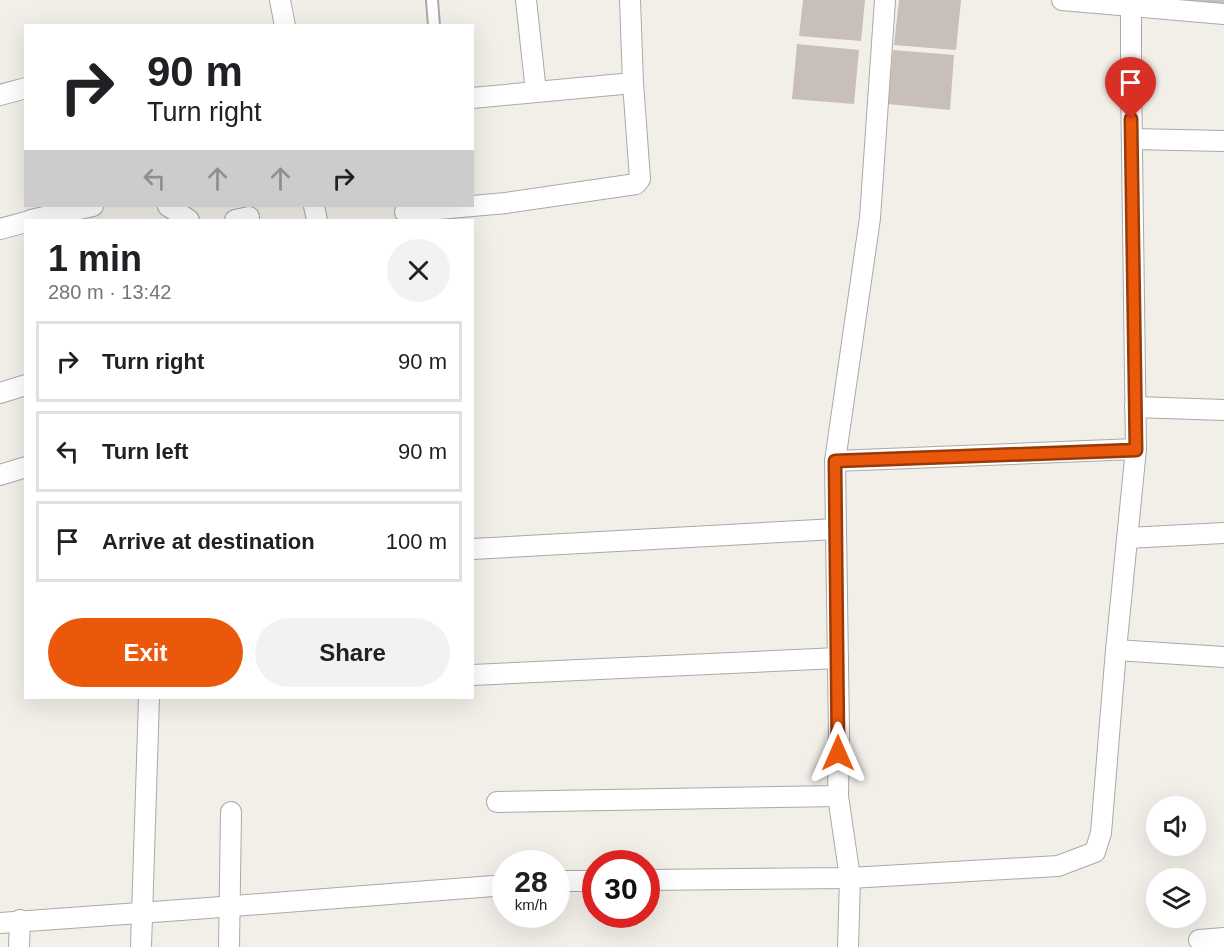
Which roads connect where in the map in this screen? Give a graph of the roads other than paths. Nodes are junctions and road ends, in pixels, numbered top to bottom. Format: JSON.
{"nodes":[{"id":1,"x":280,"y":0,"type":"edge"},
{"id":2,"x":432,"y":0,"type":"edge"},
{"id":3,"x":526,"y":0,"type":"edge"},
{"id":4,"x":630,"y":0,"type":"edge"},
{"id":5,"x":885,"y":0,"type":"edge"},
{"id":6,"x":1062,"y":0,"type":"edge"},
{"id":7,"x":1131,"y":3,"type":"edge"},
{"id":8,"x":1224,"y":14,"type":"edge"},
{"id":9,"x":285,"y":24,"type":"edge"},
{"id":10,"x":434,"y":24,"type":"edge"},
{"id":11,"x":633,"y":82,"type":"junction"},
{"id":12,"x":24,"y":89,"type":"edge"},
{"id":13,"x":536,"y":92,"type":"junction"},
{"id":14,"x":0,"y":95,"type":"edge"},
{"id":15,"x":474,"y":98,"type":"edge"},
{"id":16,"x":1132,"y":139,"type":"junction"},
{"id":17,"x":1224,"y":141,"type":"edge"},
{"id":18,"x":474,"y":206,"type":"edge"},
{"id":19,"x":90,"y":207,"type":"edge"},
{"id":20,"x":170,"y":207,"type":"edge"},
{"id":21,"x":461,"y":207,"type":"edge"},
{"id":22,"x":405,"y":212,"type":"dead end"},
{"id":23,"x":52,"y":219,"type":"edge"},
{"id":24,"x":188,"y":219,"type":"edge"},
{"id":25,"x":24,"y":227,"type":"edge"},
{"id":26,"x":0,"y":229,"type":"edge"},
{"id":27,"x":24,"y":387,"type":"edge"},
{"id":28,"x":0,"y":393,"type":"edge"},
{"id":29,"x":1136,"y":407,"type":"junction"},
{"id":30,"x":1224,"y":410,"type":"edge"},
{"id":31,"x":1136,"y":450,"type":"junction"},
{"id":32,"x":835,"y":461,"type":"junction"},
{"id":33,"x":24,"y":468,"type":"edge"},
{"id":34,"x":0,"y":475,"type":"edge"},
{"id":35,"x":836,"y":528,"type":"junction"},
{"id":36,"x":1224,"y":533,"type":"edge"},
{"id":37,"x":1127,"y":538,"type":"junction"},
{"id":38,"x":474,"y":549,"type":"edge"},
{"id":39,"x":1116,"y":650,"type":"junction"},
{"id":40,"x":1224,"y":657,"type":"edge"},
{"id":41,"x":838,"y":658,"type":"junction"},
{"id":42,"x":474,"y":675,"type":"edge"},
{"id":43,"x":149,"y":699,"type":"edge"},
{"id":44,"x":838,"y":796,"type":"junction"},
{"id":45,"x":497,"y":802,"type":"dead end"},
{"id":46,"x":231,"y":812,"type":"dead end"},
{"id":47,"x":850,"y":878,"type":"junction"},
{"id":48,"x":660,"y":880,"type":"edge"},
{"id":49,"x":492,"y":886,"type":"edge"},
{"id":50,"x":229,"y":906,"type":"junction"},
{"id":51,"x":142,"y":912,"type":"junction"},
{"id":52,"x":10,"y":922,"type":"edge"},
{"id":53,"x":1224,"y":938,"type":"edge"},
{"id":54,"x":1199,"y":940,"type":"dead end"},
{"id":55,"x":19,"y":947,"type":"edge"},
{"id":56,"x":141,"y":947,"type":"edge"},
{"id":57,"x":229,"y":947,"type":"edge"},
{"id":58,"x":848,"y":947,"type":"edge"}],
"edges":[{"from":1,"to":9,"type":"street"},
{"from":2,"to":10,"type":"lane"},
{"from":3,"to":13,"type":"street"},
{"from":4,"to":11,"type":"street"},
{"from":5,"to":32,"type":"street"},
{"from":6,"to":7,"type":"street"},
{"from":7,"to":8,"type":"street"},
{"from":7,"to":16,"type":"street"},
{"from":11,"to":13,"type":"street"},
{"from":11,"to":18,"type":"street"},
{"from":12,"to":14,"type":"street"},
{"from":13,"to":15,"type":"street"},
{"from":16,"to":17,"type":"street"},
{"from":16,"to":29,"type":"street"},
{"from":19,"to":23,"type":"street"},
{"from":20,"to":24,"type":"street"},
{"from":21,"to":22,"type":"street"},
{"from":25,"to":26,"type":"street"},
{"from":27,"to":28,"type":"street"},
{"from":29,"to":30,"type":"street"},
{"from":29,"to":31,"type":"street"},
{"from":31,"to":32,"type":"street"},
{"from":31,"to":37,"type":"street"},
{"from":32,"to":35,"type":"street"},
{"from":33,"to":34,"type":"street"},
{"from":35,"to":38,"type":"street"},
{"from":35,"to":41,"type":"street"},
{"from":36,"to":37,"type":"street"},
{"from":37,"to":39,"type":"street"},
{"from":39,"to":40,"type":"street"},
{"from":39,"to":47,"type":"street"},
{"from":41,"to":42,"type":"street"},
{"from":41,"to":44,"type":"street"},
{"from":43,"to":51,"type":"street"},
{"from":44,"to":45,"type":"street"},
{"from":44,"to":47,"type":"street"},
{"from":46,"to":50,"type":"street"},
{"from":47,"to":48,"type":"street"},
{"from":47,"to":58,"type":"street"},
{"from":49,"to":50,"type":"street"},
{"from":50,"to":51,"type":"street"},
{"from":50,"to":57,"type":"street"},
{"from":51,"to":52,"type":"street"},
{"from":51,"to":56,"type":"street"},
{"from":52,"to":55,"type":"street"},
{"from":53,"to":54,"type":"street"}]}
